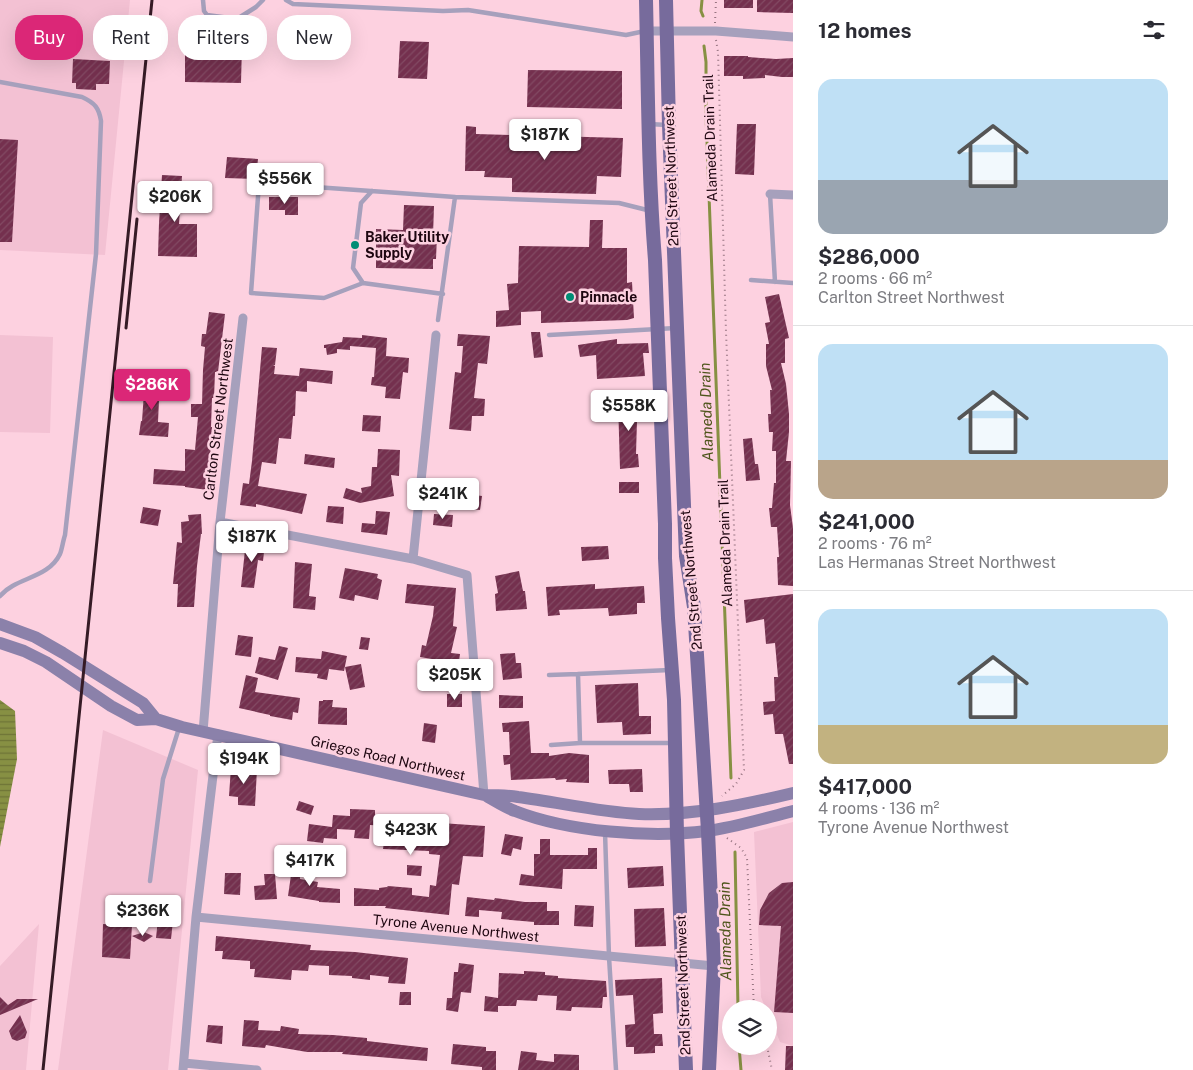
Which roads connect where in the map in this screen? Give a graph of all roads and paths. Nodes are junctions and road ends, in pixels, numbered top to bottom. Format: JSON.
{"nodes":[{"id":1,"x":203,"y":0,"type":"edge"},
{"id":2,"x":263,"y":0,"type":"edge"},
{"id":3,"x":286,"y":0,"type":"edge"},
{"id":4,"x":646,"y":0,"type":"edge"},
{"id":5,"x":666,"y":0,"type":"edge"},
{"id":6,"x":716,"y":0,"type":"edge"},
{"id":7,"x":716,"y":23,"type":"dead end"},
{"id":8,"x":646,"y":31,"type":"junction"},
{"id":9,"x":667,"y":31,"type":"junction"},
{"id":10,"x":793,"y":37,"type":"edge"},
{"id":11,"x":716,"y":40,"type":"dead end"},
{"id":12,"x":0,"y":82,"type":"edge"},
{"id":13,"x":648,"y":124,"type":"junction"},
{"id":14,"x":669,"y":125,"type":"junction"},
{"id":15,"x":372,"y":191,"type":"junction"},
{"id":16,"x":770,"y":194,"type":"joint"},
{"id":17,"x":793,"y":195,"type":"edge"},
{"id":18,"x":455,"y":197,"type":"junction"},
{"id":19,"x":659,"y":208,"type":"junction"},
{"id":20,"x":751,"y":280,"type":"dead end"},
{"id":21,"x":775,"y":282,"type":"junction"},
{"id":22,"x":363,"y":283,"type":"junction"},
{"id":23,"x":793,"y":283,"type":"edge"},
{"id":24,"x":442,"y":294,"type":"junction"},
{"id":25,"x":244,"y":318,"type":"dead end"},
{"id":26,"x":438,"y":320,"type":"dead end"},
{"id":27,"x":657,"y":328,"type":"junction"},
{"id":28,"x":678,"y":328,"type":"junction"},
{"id":29,"x":549,"y":335,"type":"dead end"},
{"id":30,"x":436,"y":336,"type":"dead end"},
{"id":31,"x":220,"y":522,"type":"junction"},
{"id":32,"x":684,"y":523,"type":"junction"},
{"id":33,"x":665,"y":524,"type":"junction"},
{"id":34,"x":413,"y":558,"type":"junction"},
{"id":35,"x":0,"y":596,"type":"edge"},
{"id":36,"x":0,"y":624,"type":"edge"},
{"id":37,"x":0,"y":643,"type":"edge"},
{"id":38,"x":672,"y":670,"type":"junction"},
{"id":39,"x":578,"y":674,"type":"junction"},
{"id":40,"x":549,"y":675,"type":"dead end"},
{"id":41,"x":156,"y":720,"type":"junction"},
{"id":42,"x":180,"y":726,"type":"junction"},
{"id":43,"x":203,"y":732,"type":"junction"},
{"id":44,"x":218,"y":734,"type":"junction"},
{"id":45,"x":580,"y":743,"type":"junction"},
{"id":46,"x":675,"y":743,"type":"junction"},
{"id":47,"x":551,"y":745,"type":"dead end"},
{"id":48,"x":793,"y":793,"type":"edge"},
{"id":49,"x":484,"y":795,"type":"junction"},
{"id":50,"x":722,"y":796,"type":"dead end"},
{"id":51,"x":707,"y":810,"type":"junction"},
{"id":52,"x":793,"y":812,"type":"edge"},
{"id":53,"x":677,"y":813,"type":"junction"},
{"id":54,"x":605,"y":830,"type":"junction"},
{"id":55,"x":708,"y":831,"type":"junction"},
{"id":56,"x":677,"y":834,"type":"junction"},
{"id":57,"x":727,"y":839,"type":"dead end"},
{"id":58,"x":150,"y":882,"type":"dead end"},
{"id":59,"x":196,"y":916,"type":"junction"},
{"id":60,"x":608,"y":957,"type":"junction"},
{"id":61,"x":681,"y":964,"type":"junction"},
{"id":62,"x":714,"y":966,"type":"junction"},
{"id":63,"x":754,"y":1000,"type":"edge"},
{"id":64,"x":769,"y":1055,"type":"edge"},
{"id":65,"x":184,"y":1066,"type":"edge"},
{"id":66,"x":257,"y":1070,"type":"edge"},
{"id":67,"x":616,"y":1070,"type":"edge"},
{"id":68,"x":686,"y":1070,"type":"edge"},
{"id":69,"x":709,"y":1070,"type":"edge"},
{"id":70,"x":772,"y":1070,"type":"edge"}],
"edges":[{"from":1,"to":2,"type":"lane"},
{"from":3,"to":8,"type":"lane"},
{"from":4,"to":8,"type":"main road","name":"2nd Street Northwest"},
{"from":5,"to":9,"type":"main road","name":"2nd Street Northwest"},
{"from":6,"to":7,"type":"path"},
{"from":8,"to":9,"type":"street"},
{"from":8,"to":13,"type":"main road","name":"2nd Street Northwest"},
{"from":9,"to":10,"type":"street"},
{"from":9,"to":14,"type":"main road","name":"2nd Street Northwest"},
{"from":11,"to":50,"type":"path","name":"Alameda Drain Trail"},
{"from":12,"to":35,"type":"lane"},
{"from":13,"to":14,"type":"lane"},
{"from":13,"to":19,"type":"main road","name":"2nd Street Northwest"},
{"from":14,"to":19,"type":"main road","name":"2nd Street Northwest"},
{"from":15,"to":18,"type":"lane"},
{"from":15,"to":22,"type":"lane"},
{"from":15,"to":22,"type":"lane"},
{"from":16,"to":17,"type":"street"},
{"from":16,"to":21,"type":"lane"},
{"from":18,"to":19,"type":"lane"},
{"from":18,"to":24,"type":"lane"},
{"from":19,"to":27,"type":"main road","name":"2nd Street Northwest"},
{"from":19,"to":28,"type":"main road","name":"2nd Street Northwest"},
{"from":20,"to":21,"type":"lane"},
{"from":21,"to":23,"type":"lane"},
{"from":22,"to":24,"type":"lane"},
{"from":24,"to":26,"type":"lane"},
{"from":25,"to":31,"type":"street","name":"Carlton Street Northwest"},
{"from":27,"to":28,"type":"lane"},
{"from":27,"to":29,"type":"lane"},
{"from":27,"to":33,"type":"main road","name":"2nd Street Northwest"},
{"from":28,"to":32,"type":"main road","name":"2nd Street Northwest"},
{"from":30,"to":34,"type":"street"},
{"from":31,"to":34,"type":"street"},
{"from":31,"to":43,"type":"street","name":"Carlton Street Northwest"},
{"from":32,"to":33,"type":"lane"},
{"from":32,"to":51,"type":"main road","name":"2nd Street Northwest"},
{"from":33,"to":38,"type":"main road","name":"2nd Street Northwest"},
{"from":34,"to":49,"type":"street"},
{"from":36,"to":41,"type":"main road"},
{"from":37,"to":41,"type":"main road","name":"Griegos Road Northwest"},
{"from":38,"to":39,"type":"lane"},
{"from":38,"to":46,"type":"main road","name":"2nd Street Northwest"},
{"from":39,"to":40,"type":"lane"},
{"from":39,"to":45,"type":"lane"},
{"from":41,"to":42,"type":"main road","name":"Griegos Road Northwest"},
{"from":42,"to":43,"type":"main road","name":"Griegos Road Northwest"},
{"from":42,"to":58,"type":"lane"},
{"from":43,"to":44,"type":"main road","name":"Griegos Road Northwest"},
{"from":44,"to":49,"type":"main road","name":"Griegos Road Northwest"},
{"from":44,"to":59,"type":"street"},
{"from":45,"to":46,"type":"lane"},
{"from":45,"to":47,"type":"lane"},
{"from":46,"to":53,"type":"main road","name":"2nd Street Northwest"},
{"from":48,"to":51,"type":"main road","name":"Griegos Road Northwest"},
{"from":49,"to":53,"type":"main road","name":"Griegos Road Northwest"},
{"from":49,"to":54,"type":"main road","name":"Griegos Road Northwest"},
{"from":51,"to":53,"type":"main road","name":"Griegos Road Northwest"},
{"from":51,"to":55,"type":"main road","name":"2nd Street Northwest"},
{"from":52,"to":55,"type":"main road","name":"Griegos Road Northwest"},
{"from":53,"to":56,"type":"main road","name":"2nd Street Northwest"},
{"from":54,"to":56,"type":"main road","name":"Griegos Road Northwest"},
{"from":54,"to":60,"type":"lane"},
{"from":55,"to":56,"type":"main road","name":"Griegos Road Northwest"},
{"from":55,"to":62,"type":"main road","name":"2nd Street Northwest"},
{"from":56,"to":61,"type":"main road","name":"2nd Street Northwest"},
{"from":57,"to":63,"type":"path"},
{"from":59,"to":60,"type":"street","name":"Tyrone Avenue Northwest"},
{"from":59,"to":65,"type":"street"},
{"from":60,"to":61,"type":"street","name":"Tyrone Avenue Northwest"},
{"from":60,"to":67,"type":"lane"},
{"from":61,"to":62,"type":"street","name":"Tyrone Avenue Northwest"},
{"from":61,"to":68,"type":"main road","name":"2nd Street Northwest"},
{"from":62,"to":69,"type":"main road","name":"2nd Street Northwest"},
{"from":64,"to":70,"type":"path"},
{"from":65,"to":66,"type":"street"}]}
